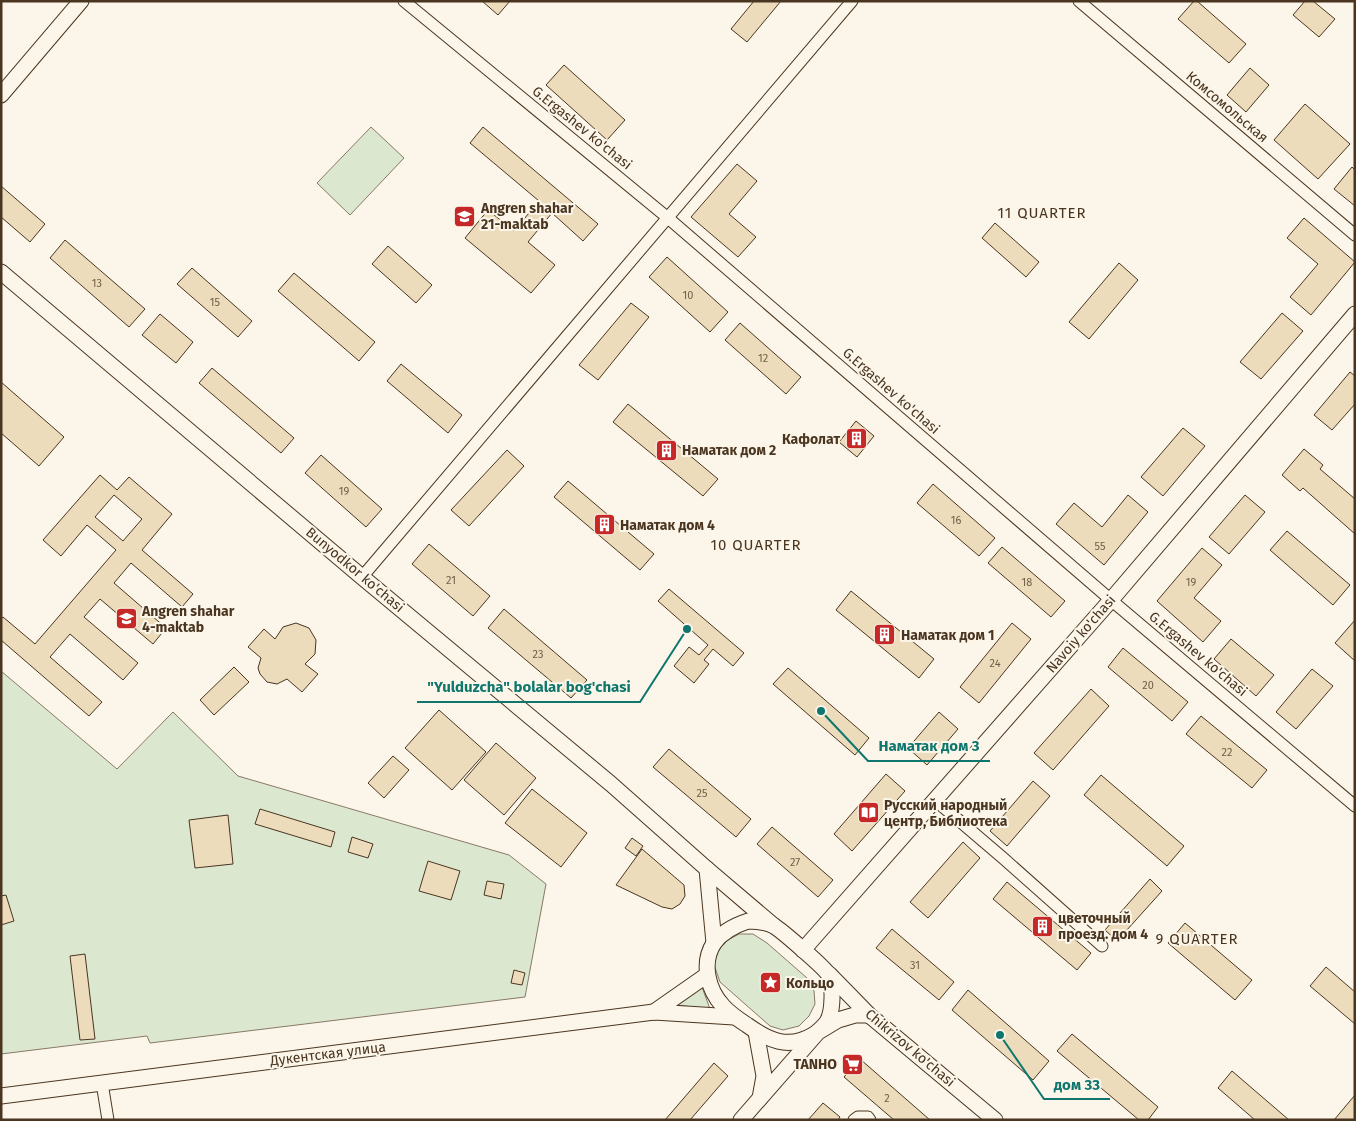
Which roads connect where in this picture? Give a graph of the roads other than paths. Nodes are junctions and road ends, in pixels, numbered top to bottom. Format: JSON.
{"nodes":[{"id":1,"x":81,"y":1,"type":"edge"},
{"id":2,"x":404,"y":1,"type":"edge"},
{"id":3,"x":852,"y":1,"type":"edge"},
{"id":4,"x":1079,"y":1,"type":"edge"},
{"id":5,"x":1,"y":95,"type":"edge"},
{"id":6,"x":668,"y":218,"type":"junction"},
{"id":7,"x":1355,"y":235,"type":"edge"},
{"id":8,"x":1,"y":272,"type":"edge"},
{"id":9,"x":1355,"y":314,"type":"edge"},
{"id":10,"x":362,"y":577,"type":"junction"},
{"id":11,"x":1111,"y":600,"type":"junction"},
{"id":12,"x":935,"y":800,"type":"junction"},
{"id":13,"x":1355,"y":806,"type":"edge"},
{"id":14,"x":707,"y":869,"type":"junction"},
{"id":15,"x":774,"y":926,"type":"junction"},
{"id":16,"x":714,"y":943,"type":"junction"},
{"id":17,"x":1102,"y":946,"type":"dead end"},
{"id":18,"x":803,"y":950,"type":"junction"},
{"id":19,"x":828,"y":974,"type":"junction"},
{"id":20,"x":707,"y":975,"type":"junction"},
{"id":21,"x":654,"y":1012,"type":"junction"},
{"id":22,"x":869,"y":1015,"type":"junction"},
{"id":23,"x":734,"y":1017,"type":"junction"},
{"id":24,"x":756,"y":1032,"type":"junction"},
{"id":25,"x":818,"y":1032,"type":"junction"},
{"id":26,"x":102,"y":1083,"type":"junction"},
{"id":27,"x":1,"y":1096,"type":"edge"},
{"id":28,"x":760,"y":1098,"type":"junction"},
{"id":29,"x":108,"y":1120,"type":"edge"},
{"id":30,"x":741,"y":1120,"type":"edge"},
{"id":31,"x":854,"y":1120,"type":"edge"},
{"id":32,"x":870,"y":1120,"type":"edge"},
{"id":33,"x":995,"y":1120,"type":"edge"}],
"edges":[{"from":1,"to":5,"type":"main road"},
{"from":2,"to":6,"type":"street","name":"G.Ergashev ko'chasi"},
{"from":3,"to":6,"type":"street"},
{"from":4,"to":7,"type":"street","name":"Комсомольская"},
{"from":6,"to":10,"type":"street"},
{"from":6,"to":11,"type":"street","name":"G.Ergashev ko'chasi"},
{"from":8,"to":10,"type":"main road","name":"Bunyodkor ko'chasi"},
{"from":9,"to":11,"type":"main road","name":"Navoiy ko'chasi"},
{"from":10,"to":14,"type":"main road","name":"Bunyodkor ko'chasi"},
{"from":11,"to":12,"type":"main road","name":"Navoiy ko'chasi"},
{"from":11,"to":13,"type":"street","name":"G.Ergashev ko'chasi"},
{"from":12,"to":17,"type":"street"},
{"from":12,"to":18,"type":"main road","name":"Navoiy ko'chasi"},
{"from":14,"to":15,"type":"main road"},
{"from":14,"to":16,"type":"main road"},
{"from":15,"to":16,"type":"main road"},
{"from":15,"to":18,"type":"main road"},
{"from":16,"to":20,"type":"main road"},
{"from":18,"to":19,"type":"main road"},
{"from":19,"to":22,"type":"main road","name":"Chikrizov ko'chasi"},
{"from":19,"to":25,"type":"main road"},
{"from":20,"to":21,"type":"main road"},
{"from":20,"to":23,"type":"main road"},
{"from":21,"to":23,"type":"main road","name":"Дукентская улица"},
{"from":21,"to":26,"type":"main road","name":"Дукентская улица"},
{"from":22,"to":25,"type":"main road"},
{"from":22,"to":33,"type":"main road","name":"Chikrizov ko'chasi"},
{"from":23,"to":24,"type":"main road"},
{"from":24,"to":25,"type":"main road"},
{"from":24,"to":28,"type":"main road"},
{"from":25,"to":28,"type":"main road"},
{"from":26,"to":27,"type":"main road","name":"Дукентская улица"},
{"from":26,"to":29,"type":"street"},
{"from":28,"to":30,"type":"main road"},
{"from":31,"to":32,"type":"street"}]}
